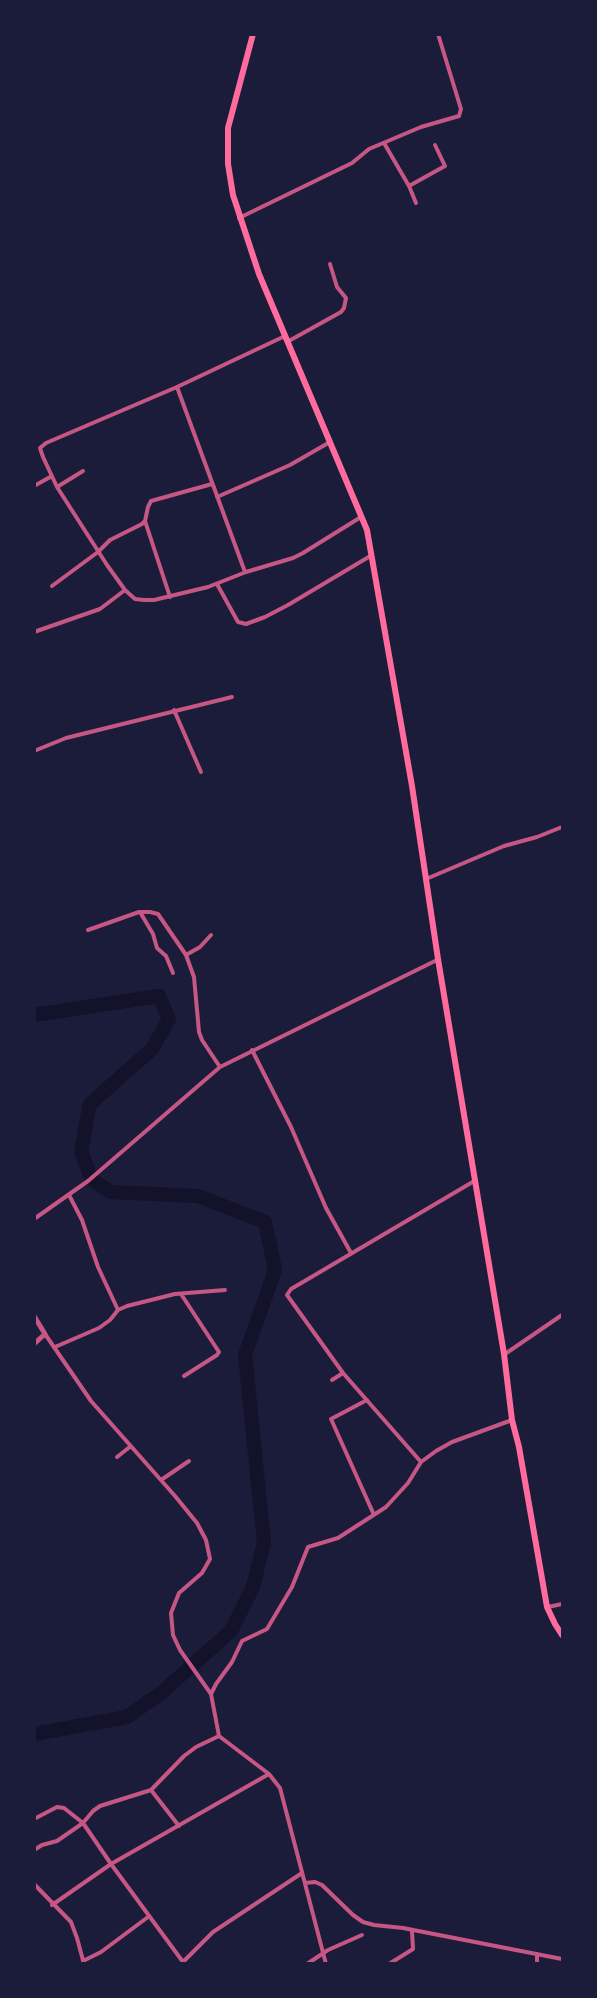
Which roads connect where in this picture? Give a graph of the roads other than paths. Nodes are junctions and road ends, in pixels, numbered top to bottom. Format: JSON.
{"nodes":[{"id":1,"x":253,"y":34,"type":"edge"},
{"id":2,"x":438,"y":34,"type":"edge"},
{"id":3,"x":384,"y":143,"type":"junction"},
{"id":4,"x":435,"y":145,"type":"dead end"},
{"id":5,"x":409,"y":186,"type":"junction"},
{"id":6,"x":416,"y":203,"type":"dead end"},
{"id":7,"x":239,"y":218,"type":"junction"},
{"id":8,"x":330,"y":264,"type":"dead end"},
{"id":9,"x":286,"y":339,"type":"junction"},
{"id":10,"x":177,"y":387,"type":"junction"},
{"id":11,"x":330,"y":442,"type":"junction"},
{"id":12,"x":84,"y":471,"type":"dead end"},
{"id":13,"x":52,"y":476,"type":"junction"},
{"id":14,"x":212,"y":484,"type":"junction"},
{"id":15,"x":34,"y":486,"type":"edge"},
{"id":16,"x":57,"y":487,"type":"junction"},
{"id":17,"x":217,"y":497,"type":"junction"},
{"id":18,"x":361,"y":517,"type":"junction"},
{"id":19,"x":146,"y":520,"type":"junction"},
{"id":20,"x":98,"y":552,"type":"junction"},
{"id":21,"x":372,"y":554,"type":"junction"},
{"id":22,"x":246,"y":572,"type":"junction"},
{"id":23,"x":217,"y":584,"type":"junction"},
{"id":24,"x":52,"y":586,"type":"dead end"},
{"id":25,"x":125,"y":590,"type":"junction"},
{"id":26,"x":171,"y":597,"type":"junction"},
{"id":27,"x":34,"y":632,"type":"edge"},
{"id":28,"x":232,"y":697,"type":"dead end"},
{"id":29,"x":174,"y":710,"type":"junction"},
{"id":30,"x":34,"y":752,"type":"edge"},
{"id":31,"x":201,"y":772,"type":"dead end"},
{"id":32,"x":562,"y":827,"type":"edge"},
{"id":33,"x":426,"y":879,"type":"junction"},
{"id":34,"x":139,"y":912,"type":"junction"},
{"id":35,"x":88,"y":930,"type":"dead end"},
{"id":36,"x":211,"y":935,"type":"dead end"},
{"id":37,"x":186,"y":955,"type":"junction"},
{"id":38,"x":438,"y":959,"type":"junction"},
{"id":39,"x":174,"y":973,"type":"dead end"},
{"id":40,"x":252,"y":1050,"type":"junction"},
{"id":41,"x":220,"y":1067,"type":"junction"},
{"id":42,"x":476,"y":1180,"type":"junction"},
{"id":43,"x":69,"y":1195,"type":"junction"},
{"id":44,"x":34,"y":1218,"type":"edge"},
{"id":45,"x":351,"y":1253,"type":"junction"},
{"id":46,"x":225,"y":1290,"type":"dead end"},
{"id":47,"x":181,"y":1294,"type":"junction"},
{"id":48,"x":118,"y":1310,"type":"junction"},
{"id":49,"x":562,"y":1315,"type":"edge"},
{"id":50,"x":34,"y":1316,"type":"edge"},
{"id":51,"x":45,"y":1334,"type":"junction"},
{"id":52,"x":34,"y":1344,"type":"edge"},
{"id":53,"x":55,"y":1347,"type":"junction"},
{"id":54,"x":504,"y":1354,"type":"junction"},
{"id":55,"x":343,"y":1373,"type":"junction"},
{"id":56,"x":184,"y":1376,"type":"dead end"},
{"id":57,"x":332,"y":1380,"type":"dead end"},
{"id":58,"x":367,"y":1400,"type":"junction"},
{"id":59,"x":512,"y":1420,"type":"junction"},
{"id":60,"x":131,"y":1446,"type":"junction"},
{"id":61,"x":117,"y":1457,"type":"dead end"},
{"id":62,"x":189,"y":1461,"type":"dead end"},
{"id":63,"x":421,"y":1462,"type":"junction"},
{"id":64,"x":161,"y":1480,"type":"junction"},
{"id":65,"x":374,"y":1515,"type":"junction"},
{"id":66,"x":562,"y":1604,"type":"edge"},
{"id":67,"x":547,"y":1607,"type":"junction"},
{"id":68,"x":562,"y":1635,"type":"edge"},
{"id":69,"x":211,"y":1694,"type":"junction"},
{"id":70,"x":219,"y":1736,"type":"junction"},
{"id":71,"x":270,"y":1774,"type":"junction"},
{"id":72,"x":151,"y":1790,"type":"junction"},
{"id":73,"x":34,"y":1820,"type":"edge"},
{"id":74,"x":83,"y":1823,"type":"junction"},
{"id":75,"x":179,"y":1826,"type":"junction"},
{"id":76,"x":34,"y":1850,"type":"edge"},
{"id":77,"x":111,"y":1864,"type":"junction"},
{"id":78,"x":302,"y":1873,"type":"junction"},
{"id":79,"x":305,"y":1883,"type":"junction"},
{"id":80,"x":34,"y":1884,"type":"edge"},
{"id":81,"x":52,"y":1905,"type":"junction"},
{"id":82,"x":148,"y":1917,"type":"junction"},
{"id":83,"x":412,"y":1931,"type":"junction"},
{"id":84,"x":362,"y":1935,"type":"dead end"},
{"id":85,"x":322,"y":1953,"type":"junction"},
{"id":86,"x":537,"y":1954,"type":"junction"},
{"id":87,"x":562,"y":1959,"type":"edge"},
{"id":88,"x":83,"y":1962,"type":"edge"},
{"id":89,"x":182,"y":1963,"type":"edge"},
{"id":90,"x":307,"y":1964,"type":"edge"},
{"id":91,"x":326,"y":1964,"type":"edge"},
{"id":92,"x":389,"y":1964,"type":"edge"},
{"id":93,"x":537,"y":1964,"type":"edge"}],
"edges":[{"from":1,"to":7,"type":"main road"},
{"from":2,"to":3,"type":"street"},
{"from":3,"to":5,"type":"street"},
{"from":3,"to":7,"type":"street"},
{"from":4,"to":5,"type":"street"},
{"from":5,"to":6,"type":"street"},
{"from":7,"to":9,"type":"main road"},
{"from":8,"to":9,"type":"street"},
{"from":9,"to":10,"type":"street"},
{"from":9,"to":11,"type":"main road"},
{"from":10,"to":13,"type":"street"},
{"from":10,"to":14,"type":"street"},
{"from":11,"to":17,"type":"street"},
{"from":11,"to":18,"type":"main road"},
{"from":12,"to":16,"type":"street"},
{"from":13,"to":15,"type":"street"},
{"from":13,"to":16,"type":"street"},
{"from":14,"to":17,"type":"street"},
{"from":14,"to":19,"type":"street"},
{"from":16,"to":20,"type":"street"},
{"from":17,"to":22,"type":"street"},
{"from":18,"to":21,"type":"main road"},
{"from":18,"to":22,"type":"street"},
{"from":19,"to":20,"type":"street"},
{"from":19,"to":26,"type":"street"},
{"from":20,"to":24,"type":"street"},
{"from":20,"to":25,"type":"street"},
{"from":21,"to":23,"type":"street"},
{"from":21,"to":33,"type":"main road"},
{"from":22,"to":23,"type":"street"},
{"from":23,"to":26,"type":"street"},
{"from":25,"to":26,"type":"street"},
{"from":25,"to":27,"type":"street"},
{"from":28,"to":29,"type":"street"},
{"from":29,"to":30,"type":"street"},
{"from":29,"to":31,"type":"street"},
{"from":32,"to":33,"type":"street"},
{"from":33,"to":38,"type":"main road"},
{"from":34,"to":35,"type":"street"},
{"from":34,"to":37,"type":"street"},
{"from":34,"to":39,"type":"street"},
{"from":36,"to":37,"type":"street"},
{"from":37,"to":41,"type":"street"},
{"from":38,"to":40,"type":"street"},
{"from":38,"to":42,"type":"main road"},
{"from":40,"to":41,"type":"street"},
{"from":40,"to":45,"type":"street"},
{"from":41,"to":43,"type":"street"},
{"from":42,"to":45,"type":"street"},
{"from":42,"to":54,"type":"main road"},
{"from":43,"to":44,"type":"street"},
{"from":43,"to":48,"type":"street"},
{"from":45,"to":55,"type":"street"},
{"from":46,"to":47,"type":"street"},
{"from":47,"to":48,"type":"street"},
{"from":47,"to":56,"type":"street"},
{"from":48,"to":53,"type":"street"},
{"from":49,"to":54,"type":"street"},
{"from":50,"to":51,"type":"street"},
{"from":51,"to":52,"type":"street"},
{"from":51,"to":53,"type":"street"},
{"from":53,"to":60,"type":"street"},
{"from":54,"to":59,"type":"main road"},
{"from":55,"to":57,"type":"street"},
{"from":55,"to":58,"type":"street"},
{"from":58,"to":63,"type":"street"},
{"from":58,"to":65,"type":"street"},
{"from":59,"to":63,"type":"street"},
{"from":59,"to":67,"type":"main road"},
{"from":60,"to":61,"type":"street"},
{"from":60,"to":64,"type":"street"},
{"from":62,"to":64,"type":"street"},
{"from":63,"to":65,"type":"street"},
{"from":64,"to":69,"type":"street"},
{"from":65,"to":69,"type":"street"},
{"from":66,"to":67,"type":"street"},
{"from":67,"to":68,"type":"main road"},
{"from":69,"to":70,"type":"street"},
{"from":70,"to":71,"type":"street"},
{"from":70,"to":72,"type":"street"},
{"from":71,"to":75,"type":"street"},
{"from":71,"to":78,"type":"street"},
{"from":72,"to":74,"type":"street"},
{"from":72,"to":75,"type":"street"},
{"from":73,"to":74,"type":"street"},
{"from":74,"to":76,"type":"street"},
{"from":74,"to":77,"type":"street"},
{"from":75,"to":77,"type":"street"},
{"from":77,"to":81,"type":"street"},
{"from":77,"to":82,"type":"street"},
{"from":78,"to":79,"type":"street"},
{"from":78,"to":89,"type":"street"},
{"from":79,"to":83,"type":"street"},
{"from":79,"to":85,"type":"street"},
{"from":80,"to":81,"type":"street"},
{"from":81,"to":88,"type":"street"},
{"from":82,"to":88,"type":"street"},
{"from":82,"to":89,"type":"street"},
{"from":83,"to":86,"type":"street"},
{"from":83,"to":92,"type":"street"},
{"from":84,"to":85,"type":"street"},
{"from":85,"to":90,"type":"street"},
{"from":85,"to":91,"type":"street"},
{"from":86,"to":87,"type":"street"},
{"from":86,"to":93,"type":"street"}]}
